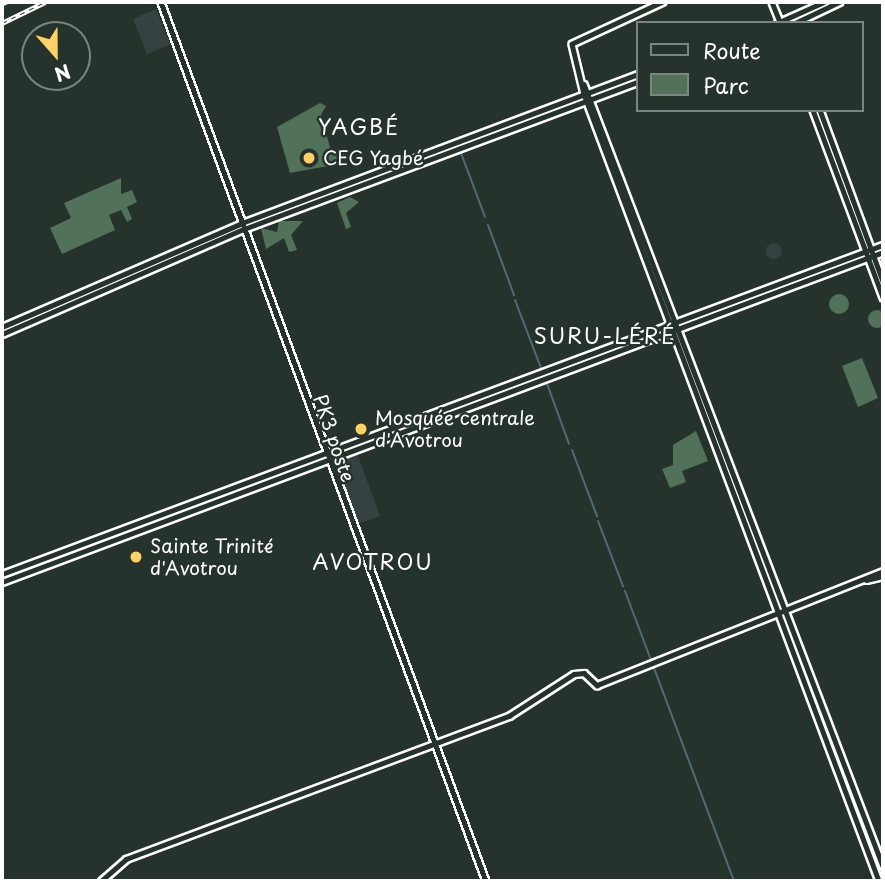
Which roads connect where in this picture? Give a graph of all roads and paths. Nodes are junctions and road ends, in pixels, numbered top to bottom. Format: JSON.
{"nodes":[{"id":1,"x":19,"y":2,"type":"edge"},
{"id":2,"x":32,"y":2,"type":"edge"},
{"id":3,"x":161,"y":2,"type":"edge"},
{"id":4,"x":772,"y":2,"type":"edge"},
{"id":5,"x":824,"y":2,"type":"edge"},
{"id":6,"x":839,"y":2,"type":"edge"},
{"id":7,"x":659,"y":3,"type":"edge"},
{"id":8,"x":2,"y":10,"type":"edge"},
{"id":9,"x":2,"y":17,"type":"edge"},
{"id":10,"x":781,"y":21,"type":"edge"},
{"id":11,"x":783,"y":21,"type":"edge"},
{"id":12,"x":799,"y":21,"type":"edge"},
{"id":13,"x":636,"y":75,"type":"edge"},
{"id":14,"x":636,"y":83,"type":"edge"},
{"id":15,"x":584,"y":84,"type":"junction"},
{"id":16,"x":590,"y":92,"type":"junction"},
{"id":17,"x":583,"y":94,"type":"junction"},
{"id":18,"x":589,"y":100,"type":"junction"},
{"id":19,"x":814,"y":112,"type":"edge"},
{"id":20,"x":821,"y":112,"type":"edge"},
{"id":21,"x":243,"y":226,"type":"junction"},
{"id":22,"x":883,"y":244,"type":"edge"},
{"id":23,"x":869,"y":250,"type":"junction"},
{"id":24,"x":883,"y":252,"type":"edge"},
{"id":25,"x":871,"y":257,"type":"junction"},
{"id":26,"x":883,"y":281,"type":"edge"},
{"id":27,"x":883,"y":297,"type":"edge"},
{"id":28,"x":2,"y":327,"type":"edge"},
{"id":29,"x":674,"y":327,"type":"junction"},
{"id":30,"x":2,"y":334,"type":"edge"},
{"id":31,"x":326,"y":452,"type":"junction"},
{"id":32,"x":329,"y":458,"type":"junction"},
{"id":33,"x":883,"y":573,"type":"edge"},
{"id":34,"x":2,"y":574,"type":"edge"},
{"id":35,"x":2,"y":582,"type":"edge"},
{"id":36,"x":787,"y":611,"type":"junction"},
{"id":37,"x":780,"y":614,"type":"junction"},
{"id":38,"x":432,"y":747,"type":"junction"},
{"id":39,"x":883,"y":866,"type":"edge"},
{"id":40,"x":101,"y":881,"type":"edge"},
{"id":41,"x":486,"y":881,"type":"edge"},
{"id":42,"x":879,"y":881,"type":"edge"}],
"edges":[{"from":1,"to":8,"type":"highway"},
{"from":2,"to":9,"type":"highway"},
{"from":3,"to":21,"type":"street","name":"PK3 poste"},
{"from":4,"to":10,"type":"street"},
{"from":5,"to":11,"type":"street"},
{"from":6,"to":12,"type":"street"},
{"from":7,"to":15,"type":"street"},
{"from":13,"to":16,"type":"street"},
{"from":14,"to":18,"type":"street"},
{"from":15,"to":16,"type":"street"},
{"from":15,"to":17,"type":"street"},
{"from":16,"to":17,"type":"street"},
{"from":16,"to":18,"type":"street"},
{"from":17,"to":18,"type":"street"},
{"from":17,"to":21,"type":"street"},
{"from":18,"to":21,"type":"street"},
{"from":18,"to":29,"type":"street"},
{"from":19,"to":23,"type":"street"},
{"from":20,"to":23,"type":"street"},
{"from":21,"to":28,"type":"street"},
{"from":21,"to":30,"type":"street"},
{"from":21,"to":31,"type":"street","name":"PK3 poste"},
{"from":22,"to":23,"type":"street"},
{"from":23,"to":25,"type":"street"},
{"from":23,"to":29,"type":"street"},
{"from":24,"to":25,"type":"street"},
{"from":25,"to":26,"type":"street"},
{"from":25,"to":27,"type":"street"},
{"from":25,"to":29,"type":"street"},
{"from":29,"to":31,"type":"street"},
{"from":29,"to":32,"type":"street"},
{"from":29,"to":36,"type":"street"},
{"from":29,"to":37,"type":"street"},
{"from":31,"to":32,"type":"street","name":"PK3 poste"},
{"from":31,"to":34,"type":"street"},
{"from":32,"to":35,"type":"street"},
{"from":32,"to":38,"type":"street","name":"PK3 poste"},
{"from":33,"to":36,"type":"street"},
{"from":36,"to":37,"type":"street"},
{"from":36,"to":39,"type":"street"},
{"from":37,"to":38,"type":"street"},
{"from":37,"to":42,"type":"street"},
{"from":38,"to":40,"type":"street"},
{"from":38,"to":41,"type":"street","name":"PK3 poste"}]}
